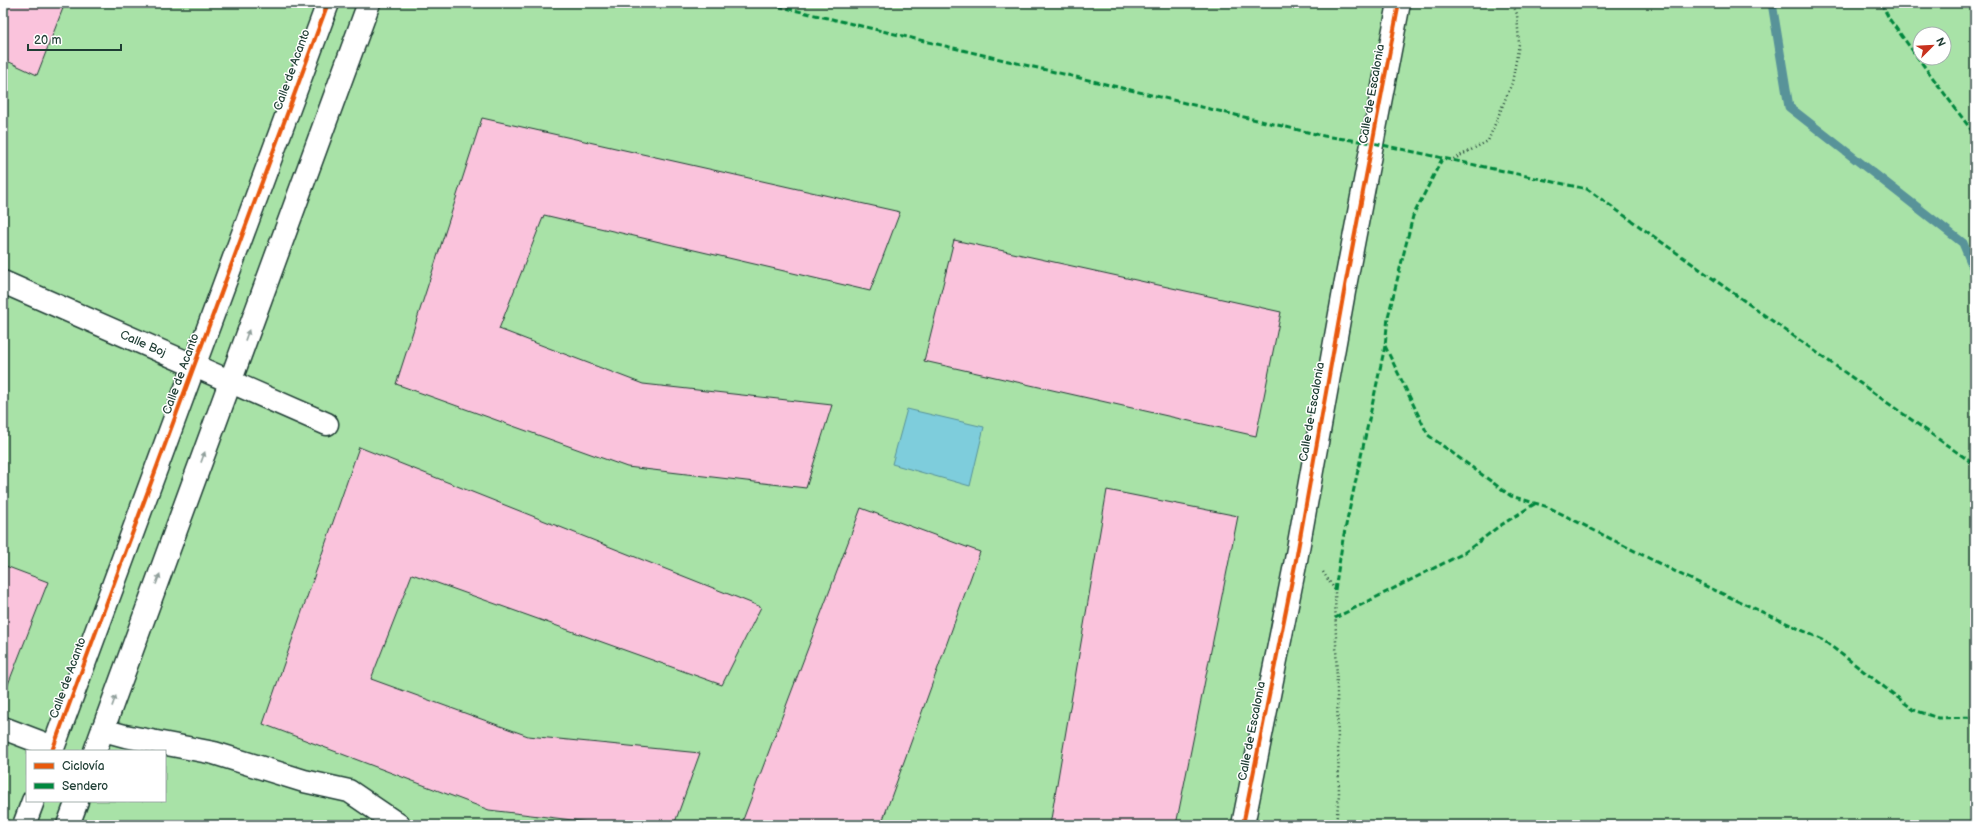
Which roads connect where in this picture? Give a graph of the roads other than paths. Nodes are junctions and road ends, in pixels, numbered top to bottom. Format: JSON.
{"nodes":[{"id":1,"x":328,"y":3,"type":"edge"},
{"id":2,"x":369,"y":3,"type":"edge"},
{"id":3,"x":1399,"y":3,"type":"edge"},
{"id":4,"x":3,"y":282,"type":"edge"},
{"id":5,"x":194,"y":366,"type":"junction"},
{"id":6,"x":230,"y":382,"type":"junction"},
{"id":7,"x":327,"y":424,"type":"dead end"},
{"id":8,"x":3,"y":728,"type":"edge"},
{"id":9,"x":103,"y":730,"type":"junction"},
{"id":10,"x":52,"y":749,"type":"edge"},
{"id":11,"x":95,"y":750,"type":"edge"},
{"id":12,"x":33,"y":802,"type":"edge"},
{"id":13,"x":77,"y":802,"type":"edge"},
{"id":14,"x":24,"y":825,"type":"edge"},
{"id":15,"x":68,"y":825,"type":"edge"},
{"id":16,"x":399,"y":825,"type":"edge"},
{"id":17,"x":1243,"y":825,"type":"edge"}],
"edges":[{"from":1,"to":5,"type":"street","name":"Calle de Acanto"},
{"from":6,"to":2,"type":"street","one_way":true},
{"from":3,"to":17,"type":"street","name":"Calle de Escalonia"},
{"from":4,"to":5,"type":"street","name":"Calle Boj"},
{"from":5,"to":6,"type":"street","name":"Calle Boj"},
{"from":5,"to":10,"type":"street","name":"Calle de Acanto"},
{"from":6,"to":7,"type":"street","name":"Calle Boj"},
{"from":9,"to":6,"type":"street","one_way":true},
{"from":8,"to":10,"type":"street"},
{"from":9,"to":11,"type":"street"},
{"from":9,"to":16,"type":"street"},
{"from":12,"to":14,"type":"street"},
{"from":13,"to":15,"type":"street"}]}
